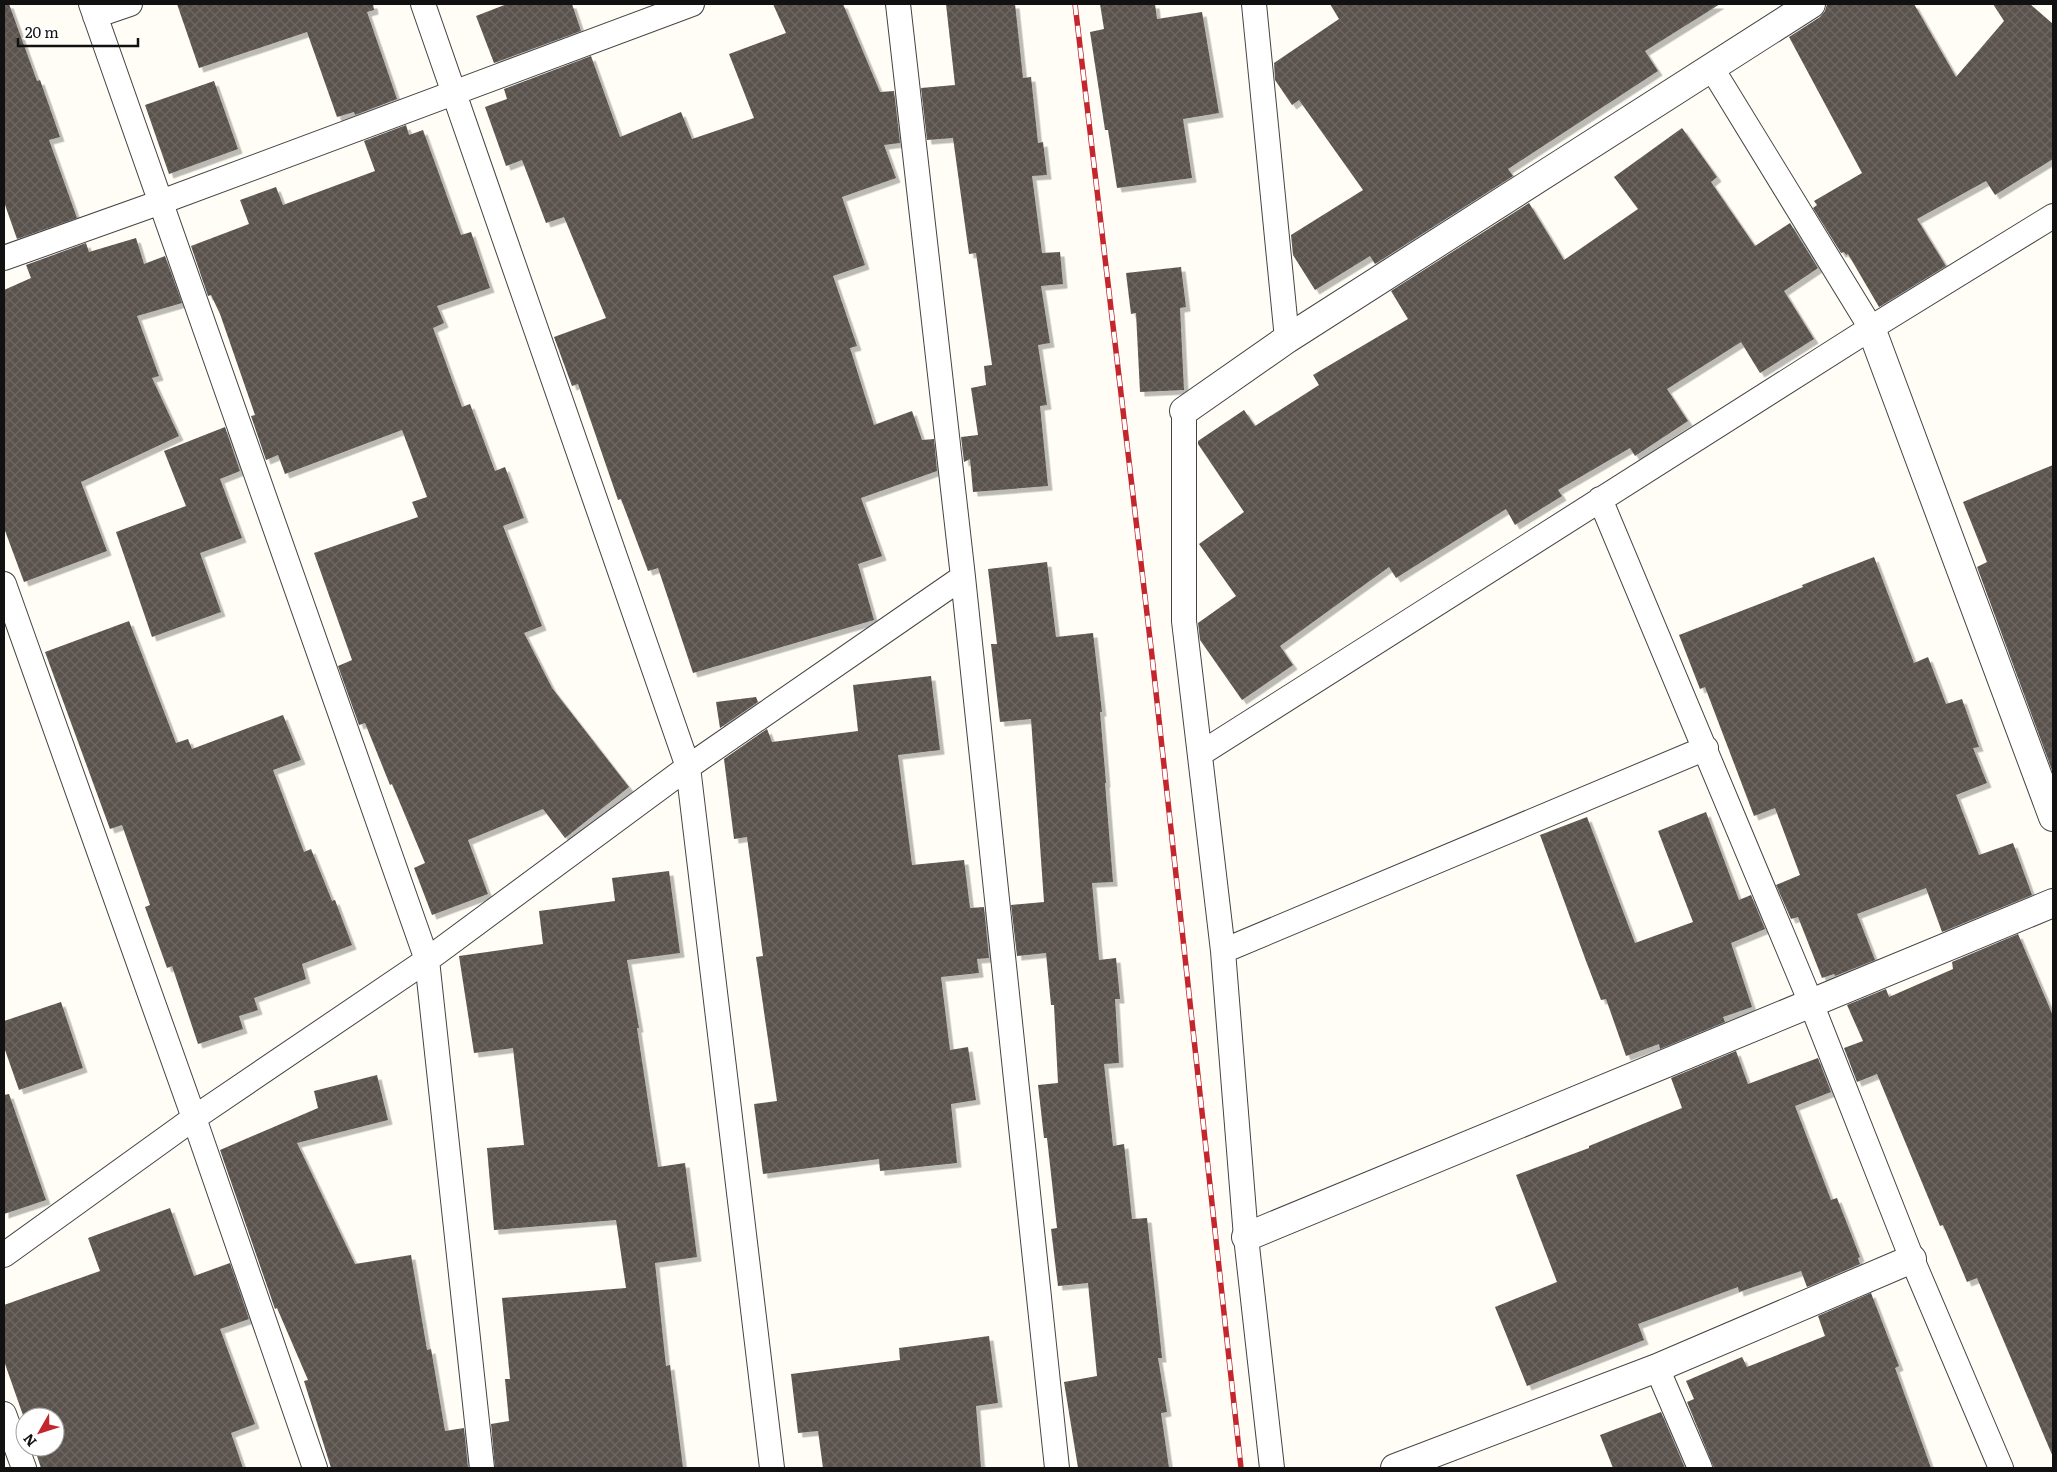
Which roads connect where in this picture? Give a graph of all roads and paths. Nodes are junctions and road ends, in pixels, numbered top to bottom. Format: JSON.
{"nodes":[{"id":1,"x":130,"y":4,"type":"edge"},
{"id":2,"x":423,"y":4,"type":"edge"},
{"id":3,"x":692,"y":4,"type":"edge"},
{"id":4,"x":898,"y":4,"type":"edge"},
{"id":5,"x":1811,"y":4,"type":"edge"},
{"id":6,"x":1261,"y":8,"type":"edge"},
{"id":7,"x":93,"y":10,"type":"edge"},
{"id":8,"x":1711,"y":67,"type":"junction"},
{"id":9,"x":455,"y":94,"type":"junction"},
{"id":10,"x":161,"y":202,"type":"junction"},
{"id":11,"x":2053,"y":216,"type":"edge"},
{"id":12,"x":4,"y":258,"type":"edge"},
{"id":13,"x":1870,"y":328,"type":"junction"},
{"id":14,"x":1287,"y":339,"type":"junction"},
{"id":15,"x":1184,"y":411,"type":"joint"},
{"id":16,"x":1600,"y":499,"type":"junction"},
{"id":17,"x":962,"y":577,"type":"junction"},
{"id":18,"x":4,"y":584,"type":"edge"},
{"id":19,"x":8,"y":610,"type":"edge"},
{"id":20,"x":1706,"y":748,"type":"junction"},
{"id":21,"x":1200,"y":754,"type":"junction"},
{"id":22,"x":688,"y":767,"type":"junction"},
{"id":23,"x":2053,"y":817,"type":"edge"},
{"id":24,"x":2053,"y":903,"type":"edge"},
{"id":25,"x":1223,"y":951,"type":"junction"},
{"id":26,"x":427,"y":960,"type":"junction"},
{"id":27,"x":1811,"y":1003,"type":"junction"},
{"id":28,"x":194,"y":1118,"type":"junction"},
{"id":29,"x":1246,"y":1237,"type":"junction"},
{"id":30,"x":4,"y":1255,"type":"edge"},
{"id":31,"x":1912,"y":1259,"type":"junction"},
{"id":32,"x":1657,"y":1368,"type":"junction"},
{"id":33,"x":4,"y":1414,"type":"edge"},
{"id":34,"x":24,"y":1468,"type":"edge"},
{"id":35,"x":315,"y":1468,"type":"edge"},
{"id":36,"x":482,"y":1468,"type":"edge"},
{"id":37,"x":772,"y":1468,"type":"edge"},
{"id":38,"x":1057,"y":1468,"type":"edge"},
{"id":39,"x":1272,"y":1468,"type":"edge"},
{"id":40,"x":1395,"y":1468,"type":"edge"},
{"id":41,"x":1700,"y":1468,"type":"edge"},
{"id":42,"x":2001,"y":1468,"type":"edge"}],
"edges":[{"from":1,"to":7,"type":"lane"},
{"from":2,"to":9,"type":"lane"},
{"from":3,"to":9,"type":"lane"},
{"from":4,"to":17,"type":"lane"},
{"from":5,"to":8,"type":"street"},
{"from":6,"to":14,"type":"lane"},
{"from":7,"to":10,"type":"lane"},
{"from":8,"to":13,"type":"lane"},
{"from":8,"to":14,"type":"street"},
{"from":9,"to":10,"type":"lane"},
{"from":9,"to":22,"type":"lane"},
{"from":10,"to":12,"type":"lane"},
{"from":10,"to":26,"type":"lane"},
{"from":11,"to":13,"type":"lane"},
{"from":13,"to":16,"type":"lane"},
{"from":13,"to":23,"type":"street"},
{"from":14,"to":15,"type":"street"},
{"from":15,"to":21,"type":"lane"},
{"from":16,"to":20,"type":"lane"},
{"from":16,"to":21,"type":"lane"},
{"from":17,"to":22,"type":"lane"},
{"from":17,"to":38,"type":"lane"},
{"from":18,"to":19,"type":"lane"},
{"from":19,"to":28,"type":"lane"},
{"from":20,"to":25,"type":"lane"},
{"from":20,"to":27,"type":"lane"},
{"from":21,"to":25,"type":"lane"},
{"from":22,"to":26,"type":"lane"},
{"from":22,"to":37,"type":"lane"},
{"from":24,"to":27,"type":"street"},
{"from":25,"to":29,"type":"lane"},
{"from":26,"to":28,"type":"lane"},
{"from":26,"to":36,"type":"lane"},
{"from":27,"to":29,"type":"street"},
{"from":27,"to":31,"type":"lane"},
{"from":28,"to":30,"type":"lane"},
{"from":28,"to":35,"type":"lane"},
{"from":29,"to":39,"type":"lane"},
{"from":31,"to":32,"type":"street"},
{"from":31,"to":42,"type":"lane"},
{"from":32,"to":40,"type":"street"},
{"from":32,"to":41,"type":"lane"},
{"from":33,"to":34,"type":"lane"}]}
